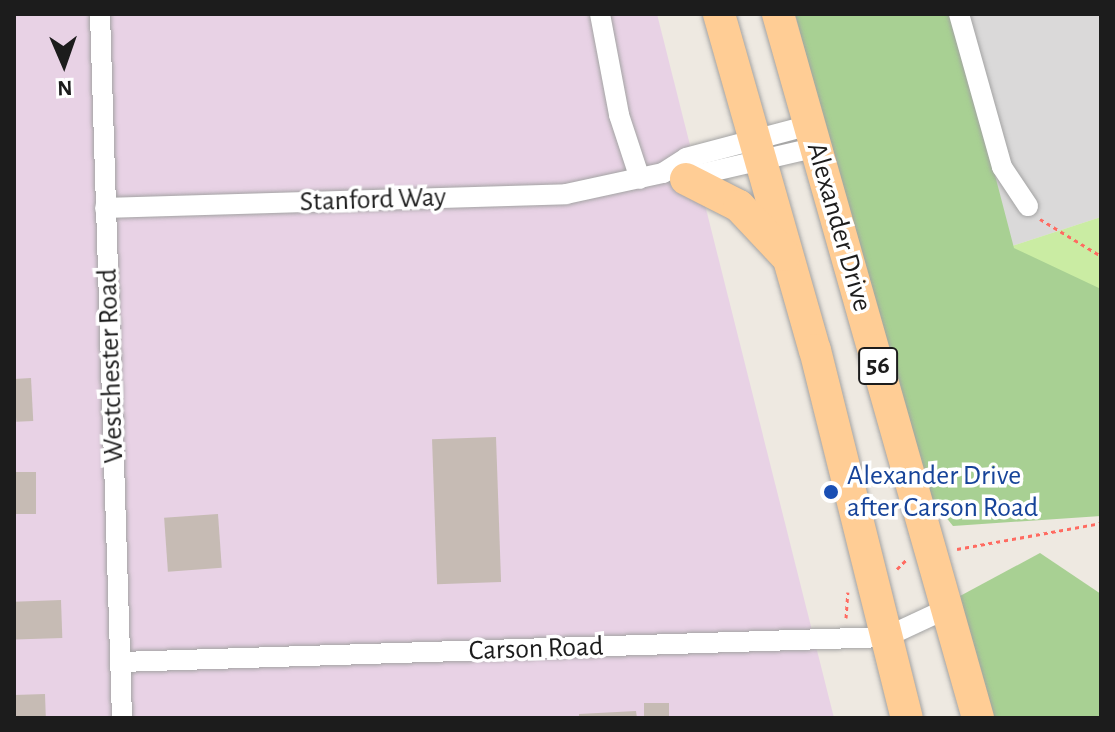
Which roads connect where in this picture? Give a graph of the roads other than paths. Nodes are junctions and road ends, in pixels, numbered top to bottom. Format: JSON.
{"nodes":[{"id":1,"x":100,"y":14,"type":"edge"},
{"id":2,"x":600,"y":14,"type":"edge"},
{"id":3,"x":719,"y":14,"type":"edge"},
{"id":4,"x":778,"y":14,"type":"edge"},
{"id":5,"x":959,"y":14,"type":"edge"},
{"id":6,"x":813,"y":136,"type":"junction"},
{"id":7,"x":759,"y":150,"type":"junction"},
{"id":8,"x":675,"y":176,"type":"junction"},
{"id":9,"x":640,"y":179,"type":"junction"},
{"id":10,"x":1028,"y":206,"type":"road end"},
{"id":11,"x":105,"y":208,"type":"junction"},
{"id":12,"x":790,"y":260,"type":"junction"},
{"id":13,"x":944,"y":610,"type":"junction"},
{"id":14,"x":886,"y":637,"type":"junction"},
{"id":15,"x":121,"y":662,"type":"junction"},
{"id":16,"x":122,"y":718,"type":"edge"},
{"id":17,"x":907,"y":718,"type":"edge"},
{"id":18,"x":978,"y":718,"type":"edge"}],
"edges":[{"from":1,"to":11,"type":"street","name":"Westchester Road"},
{"from":2,"to":9,"type":"street"},
{"from":3,"to":7,"type":"main road","name":"Alexander Drive","number":"56"},
{"from":4,"to":6,"type":"main road","name":"Alexander Drive","number":"56"},
{"from":5,"to":10,"type":"street"},
{"from":6,"to":7,"type":"street","name":"Stanford Way"},
{"from":6,"to":13,"type":"main road","name":"Alexander Drive","number":"56"},
{"from":7,"to":8,"type":"street","name":"Stanford Way"},
{"from":7,"to":12,"type":"main road","name":"Alexander Drive","number":"56"},
{"from":8,"to":9,"type":"street","name":"Stanford Way"},
{"from":8,"to":12,"type":"main road"},
{"from":9,"to":11,"type":"street","name":"Stanford Way"},
{"from":11,"to":15,"type":"street","name":"Westchester Road"},
{"from":12,"to":14,"type":"main road","name":"Alexander Drive","number":"56"},
{"from":13,"to":14,"type":"street","name":"Carson Road"},
{"from":13,"to":18,"type":"main road","name":"Alexander Drive","number":"56"},
{"from":14,"to":15,"type":"street","name":"Carson Road"},
{"from":14,"to":17,"type":"main road","name":"Alexander Drive","number":"56"},
{"from":15,"to":16,"type":"street","name":"Westchester Road"}]}
